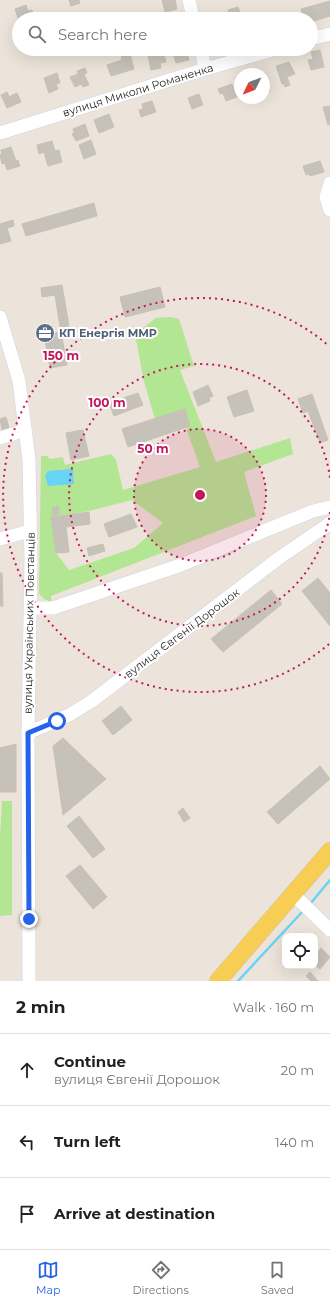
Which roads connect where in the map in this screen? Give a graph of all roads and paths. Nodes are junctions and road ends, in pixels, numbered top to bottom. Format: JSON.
{"nodes":[{"id":1,"x":189,"y":0,"type":"edge"},
{"id":2,"x":192,"y":12,"type":"edge"},
{"id":3,"x":330,"y":34,"type":"edge"},
{"id":4,"x":318,"y":37,"type":"edge"},
{"id":5,"x":202,"y":56,"type":"edge"},
{"id":6,"x":251,"y":56,"type":"edge"},
{"id":7,"x":205,"y":69,"type":"junction"},
{"id":8,"x":0,"y":133,"type":"edge"},
{"id":9,"x":330,"y":183,"type":"edge"},
{"id":10,"x":330,"y":210,"type":"edge"},
{"id":11,"x":0,"y":317,"type":"edge"},
{"id":12,"x":25,"y":430,"type":"junction"},
{"id":13,"x":0,"y":438,"type":"edge"},
{"id":14,"x":330,"y":507,"type":"edge"},
{"id":15,"x":330,"y":523,"type":"edge"},
{"id":16,"x":30,"y":531,"type":"junction"},
{"id":17,"x":0,"y":539,"type":"edge"},
{"id":18,"x":31,"y":608,"type":"junction"},
{"id":19,"x":28,"y":733,"type":"junction"},
{"id":20,"x":330,"y":851,"type":"edge"},
{"id":21,"x":293,"y":894,"type":"junction"},
{"id":22,"x":330,"y":930,"type":"edge"},
{"id":23,"x":225,"y":979,"type":"edge"},
{"id":24,"x":29,"y":981,"type":"edge"}],
"edges":[{"from":1,"to":2,"type":"street"},
{"from":3,"to":4,"type":"street"},
{"from":5,"to":7,"type":"street"},
{"from":6,"to":7,"type":"street","name":"вулиця Миколи Романенка"},
{"from":7,"to":8,"type":"street","name":"вулиця Миколи Романенка"},
{"from":9,"to":10,"type":"street"},
{"from":11,"to":12,"type":"street","name":"вулиця Українських Повстанців"},
{"from":12,"to":13,"type":"street"},
{"from":12,"to":16,"type":"street","name":"вулиця Українських Повстанців"},
{"from":14,"to":18,"type":"street"},
{"from":15,"to":19,"type":"street","name":"вулиця Євгенії Дорошок"},
{"from":16,"to":17,"type":"street"},
{"from":16,"to":18,"type":"street","name":"вулиця Українських Повстанців"},
{"from":18,"to":19,"type":"street","name":"вулиця Українських Повстанців"},
{"from":19,"to":24,"type":"street","name":"вулиця Українських Повстанців"},
{"from":20,"to":21,"type":"main road"},
{"from":21,"to":22,"type":"street"},
{"from":21,"to":23,"type":"main road"}]}
